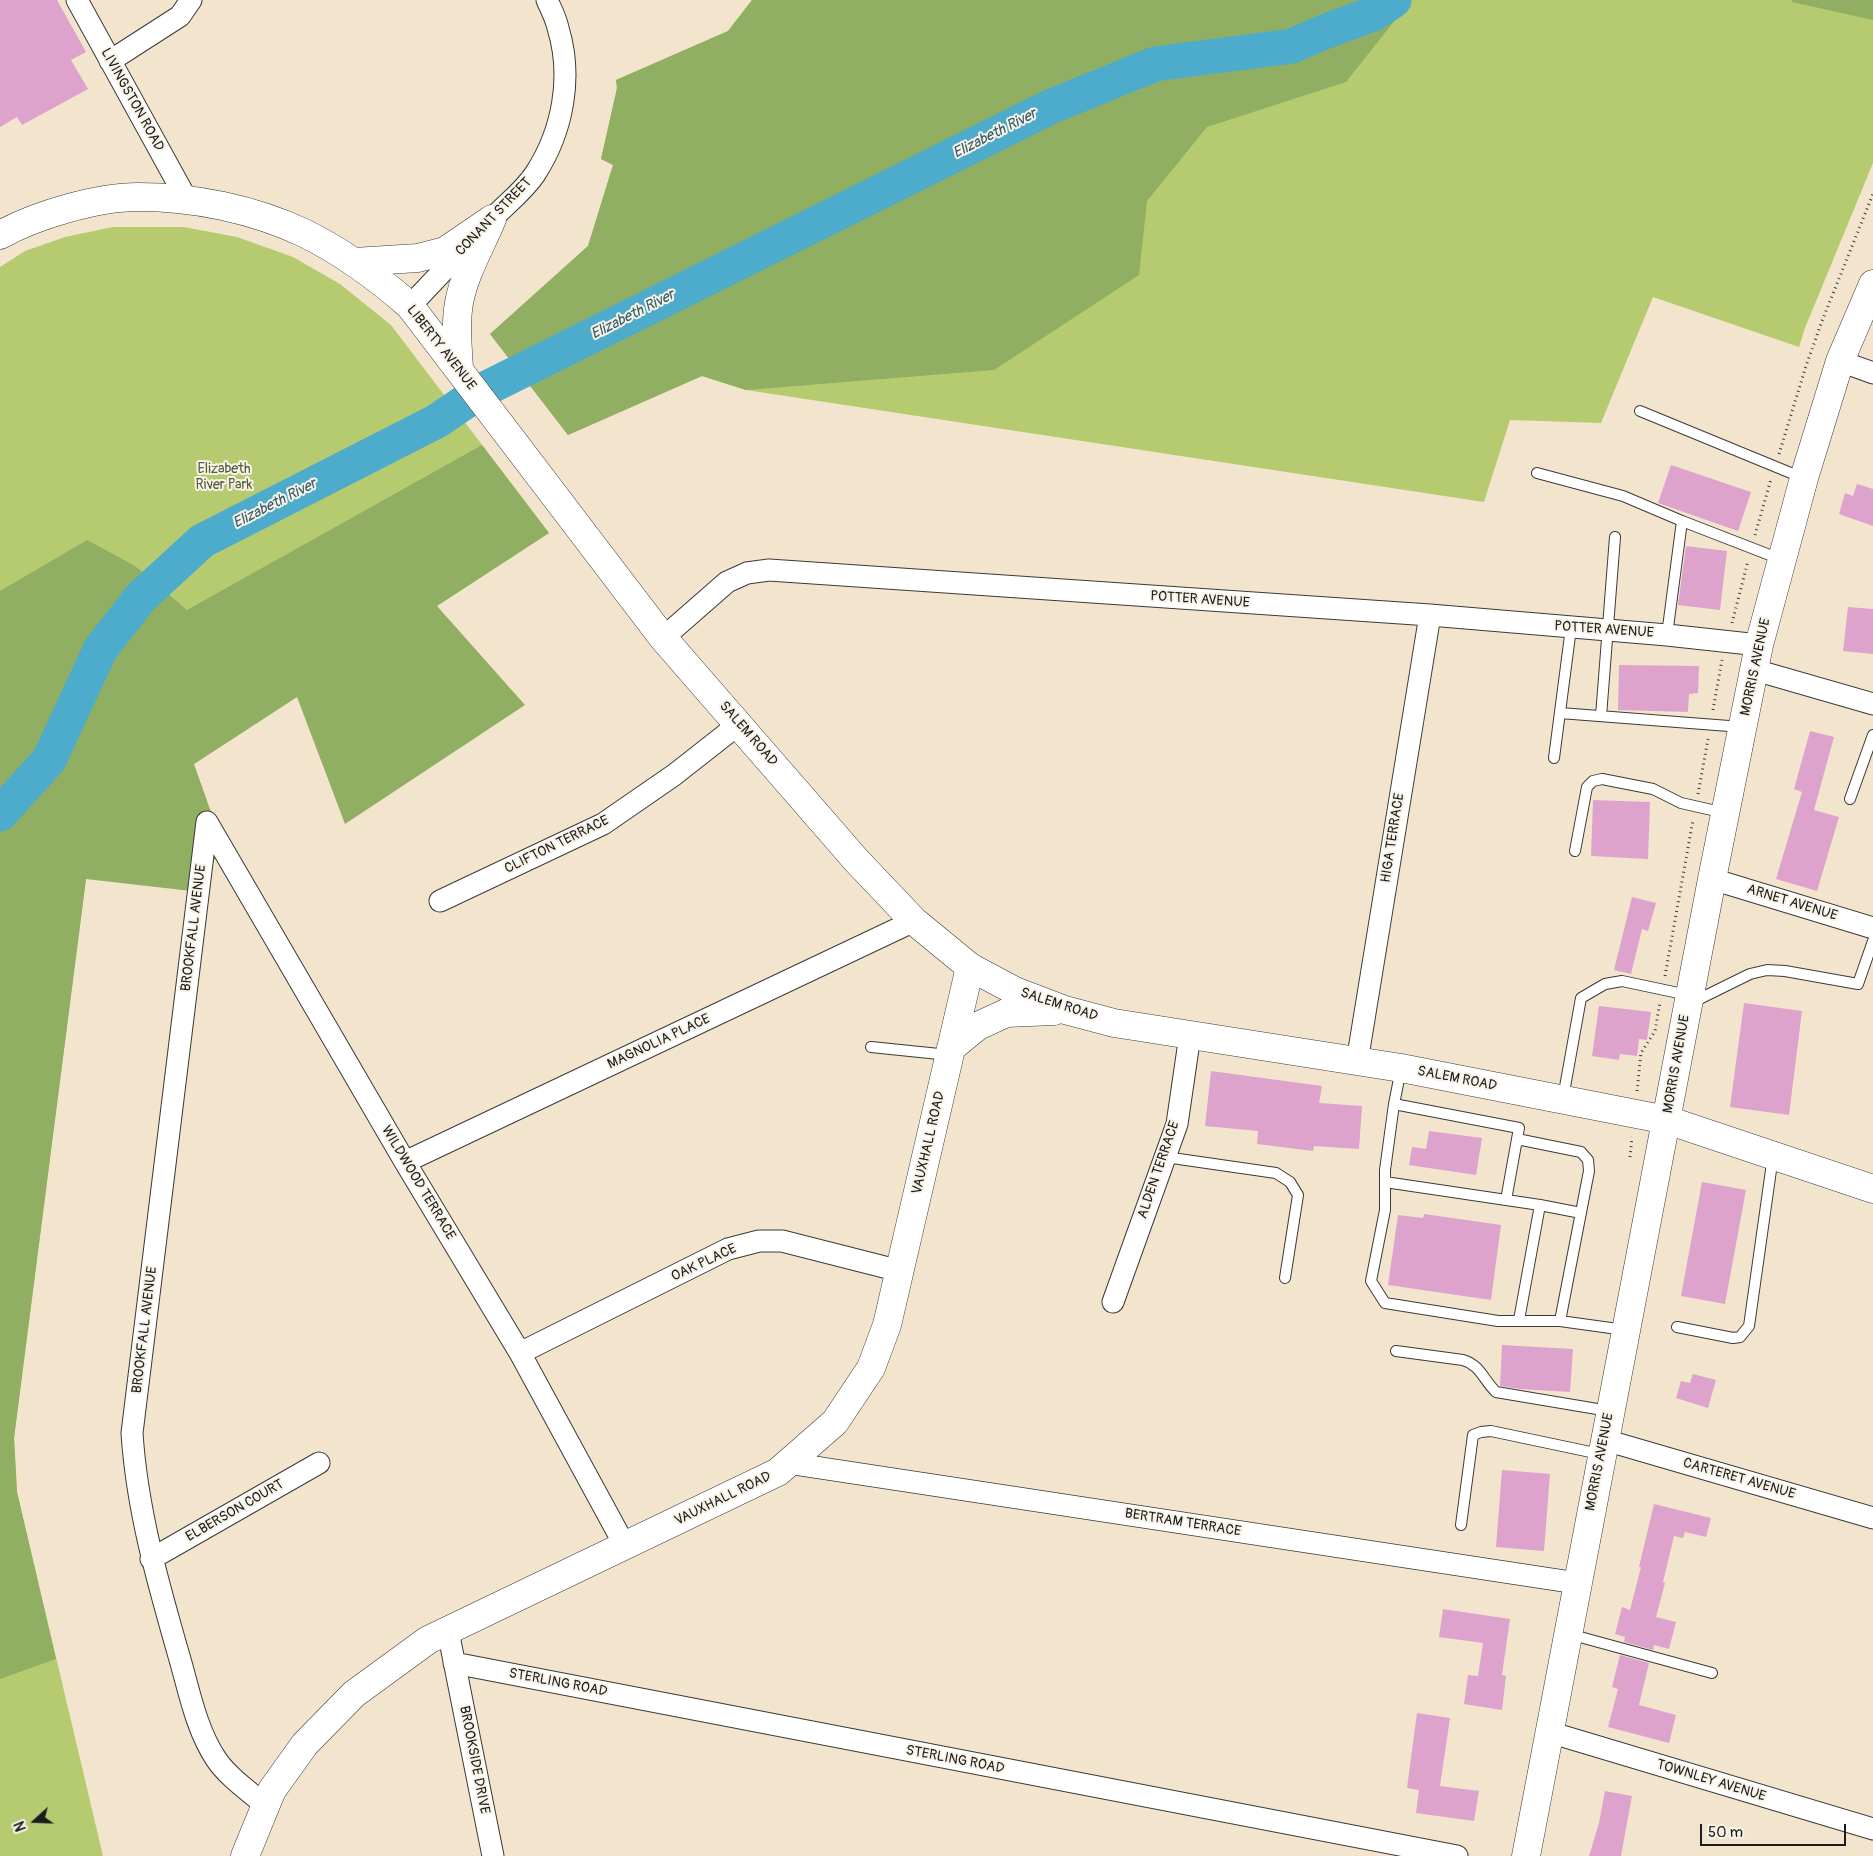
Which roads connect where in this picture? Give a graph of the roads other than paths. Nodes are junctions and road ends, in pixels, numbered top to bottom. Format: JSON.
{"nodes":[{"id":1,"x":77,"y":0,"type":"edge"},
{"id":2,"x":191,"y":0,"type":"edge"},
{"id":3,"x":547,"y":0,"type":"edge"},
{"id":4,"x":110,"y":61,"type":"junction"},
{"id":5,"x":187,"y":200,"type":"junction"},
{"id":6,"x":492,"y":219,"type":"junction"},
{"id":7,"x":0,"y":234,"type":"edge"},
{"id":8,"x":354,"y":262,"type":"junction"},
{"id":9,"x":1873,"y":284,"type":"edge"},
{"id":10,"x":410,"y":306,"type":"junction"},
{"id":11,"x":1867,"y":315,"type":"edge"},
{"id":12,"x":1840,"y":361,"type":"junction"},
{"id":13,"x":459,"y":369,"type":"junction"},
{"id":14,"x":1873,"y":373,"type":"edge"},
{"id":15,"x":1640,"y":411,"type":"dead end"},
{"id":16,"x":506,"y":432,"type":"joint"},
{"id":17,"x":1538,"y":473,"type":"dead end"},
{"id":18,"x":1804,"y":478,"type":"junction"},
{"id":19,"x":1682,"y":521,"type":"junction"},
{"id":20,"x":1615,"y":537,"type":"dead end"},
{"id":21,"x":1781,"y":559,"type":"junction"},
{"id":22,"x":1430,"y":615,"type":"junction"},
{"id":23,"x":1571,"y":628,"type":"junction"},
{"id":24,"x":1608,"y":630,"type":"junction"},
{"id":25,"x":1667,"y":635,"type":"junction"},
{"id":26,"x":663,"y":638,"type":"junction"},
{"id":27,"x":1757,"y":658,"type":"junction"},
{"id":28,"x":1873,"y":704,"type":"edge"},
{"id":29,"x":1560,"y":713,"type":"junction"},
{"id":30,"x":1601,"y":716,"type":"junction"},
{"id":31,"x":739,"y":724,"type":"junction"},
{"id":32,"x":1743,"y":727,"type":"junction"},
{"id":33,"x":1873,"y":735,"type":"edge"},
{"id":34,"x":1554,"y":758,"type":"dead end"},
{"id":35,"x":1850,"y":799,"type":"dead end"},
{"id":36,"x":1726,"y":813,"type":"junction"},
{"id":37,"x":207,"y":822,"type":"joint"},
{"id":38,"x":1575,"y":851,"type":"dead end"},
{"id":39,"x":1712,"y":879,"type":"junction"},
{"id":40,"x":440,"y":902,"type":"dead end"},
{"id":41,"x":914,"y":921,"type":"junction"},
{"id":42,"x":1873,"y":928,"type":"edge"},
{"id":43,"x":1873,"y":941,"type":"edge"},
{"id":44,"x":970,"y":967,"type":"junction"},
{"id":45,"x":1689,"y":1000,"type":"junction"},
{"id":46,"x":1065,"y":1010,"type":"junction"},
{"id":47,"x":1190,"y":1035,"type":"junction"},
{"id":48,"x":871,"y":1047,"type":"dead end"},
{"id":49,"x":951,"y":1052,"type":"junction"},
{"id":50,"x":1357,"y":1062,"type":"junction"},
{"id":51,"x":1401,"y":1068,"type":"junction"},
{"id":52,"x":1563,"y":1099,"type":"junction"},
{"id":53,"x":1394,"y":1104,"type":"junction"},
{"id":54,"x":1667,"y":1120,"type":"junction"},
{"id":55,"x":1517,"y":1139,"type":"junction"},
{"id":56,"x":1773,"y":1155,"type":"junction"},
{"id":57,"x":1165,"y":1157,"type":"junction"},
{"id":58,"x":405,"y":1162,"type":"junction"},
{"id":59,"x":1385,"y":1182,"type":"junction"},
{"id":60,"x":1873,"y":1190,"type":"edge"},
{"id":61,"x":1506,"y":1200,"type":"junction"},
{"id":62,"x":1540,"y":1205,"type":"junction"},
{"id":63,"x":1581,"y":1213,"type":"junction"},
{"id":64,"x":900,"y":1271,"type":"junction"},
{"id":65,"x":1285,"y":1278,"type":"dead end"},
{"id":66,"x":1113,"y":1302,"type":"dead end"},
{"id":67,"x":1519,"y":1320,"type":"junction"},
{"id":68,"x":1560,"y":1321,"type":"junction"},
{"id":69,"x":1677,"y":1327,"type":"dead end"},
{"id":70,"x":1626,"y":1330,"type":"junction"},
{"id":71,"x":1396,"y":1351,"type":"dead end"},
{"id":72,"x":520,"y":1353,"type":"junction"},
{"id":73,"x":1610,"y":1411,"type":"junction"},
{"id":74,"x":1603,"y":1447,"type":"junction"},
{"id":75,"x":319,"y":1462,"type":"dead end"},
{"id":76,"x":788,"y":1463,"type":"junction"},
{"id":77,"x":1873,"y":1518,"type":"edge"},
{"id":78,"x":1461,"y":1525,"type":"dead end"},
{"id":79,"x":625,"y":1546,"type":"junction"},
{"id":80,"x":151,"y":1559,"type":"junction"},
{"id":81,"x":1578,"y":1583,"type":"junction"},
{"id":82,"x":448,"y":1631,"type":"junction"},
{"id":83,"x":1568,"y":1634,"type":"junction"},
{"id":84,"x":454,"y":1663,"type":"junction"},
{"id":85,"x":1712,"y":1673,"type":"dead end"},
{"id":86,"x":1549,"y":1732,"type":"junction"},
{"id":87,"x":266,"y":1806,"type":"junction"},
{"id":88,"x":1873,"y":1829,"type":"edge"},
{"id":89,"x":245,"y":1856,"type":"edge"},
{"id":90,"x":494,"y":1856,"type":"edge"},
{"id":91,"x":1456,"y":1856,"type":"edge"},
{"id":92,"x":1526,"y":1856,"type":"edge"}],
"edges":[{"from":1,"to":4,"type":"street","name":"LIVINGSTON ROAD"},
{"from":2,"to":4,"type":"street"},
{"from":3,"to":6,"type":"street","name":"CONANT STREET"},
{"from":4,"to":5,"type":"street","name":"LIVINGSTON ROAD"},
{"from":5,"to":7,"type":"street","name":"LIBERTY AVENUE"},
{"from":5,"to":8,"type":"street","name":"LIBERTY AVENUE"},
{"from":6,"to":8,"type":"street"},
{"from":6,"to":10,"type":"street","name":"CONANT STREET"},
{"from":6,"to":13,"type":"street"},
{"from":8,"to":10,"type":"street","name":"LIBERTY AVENUE"},
{"from":9,"to":11,"type":"street","name":"MORRIS AVENUE"},
{"from":10,"to":13,"type":"street","name":"LIBERTY AVENUE"},
{"from":11,"to":12,"type":"street","name":"MORRIS AVENUE"},
{"from":12,"to":14,"type":"street"},
{"from":12,"to":18,"type":"street","name":"MORRIS AVENUE"},
{"from":13,"to":16,"type":"street","name":"LIBERTY AVENUE"},
{"from":15,"to":18,"type":"lane"},
{"from":16,"to":26,"type":"street","name":"SALEM ROAD"},
{"from":17,"to":19,"type":"lane"},
{"from":18,"to":21,"type":"street","name":"MORRIS AVENUE"},
{"from":19,"to":21,"type":"lane"},
{"from":19,"to":25,"type":"lane"},
{"from":20,"to":24,"type":"lane"},
{"from":21,"to":27,"type":"street","name":"MORRIS AVENUE"},
{"from":22,"to":23,"type":"street","name":"POTTER AVENUE"},
{"from":22,"to":26,"type":"street","name":"POTTER AVENUE"},
{"from":22,"to":50,"type":"street","name":"HIGA TERRACE"},
{"from":23,"to":24,"type":"street","name":"POTTER AVENUE"},
{"from":23,"to":29,"type":"lane"},
{"from":24,"to":25,"type":"street","name":"POTTER AVENUE"},
{"from":24,"to":30,"type":"lane"},
{"from":25,"to":27,"type":"street","name":"POTTER AVENUE"},
{"from":26,"to":31,"type":"street","name":"SALEM ROAD"},
{"from":27,"to":28,"type":"street","name":"POTTER AVENUE"},
{"from":27,"to":32,"type":"street","name":"MORRIS AVENUE"},
{"from":29,"to":30,"type":"lane"},
{"from":29,"to":34,"type":"lane"},
{"from":30,"to":32,"type":"lane"},
{"from":31,"to":40,"type":"street","name":"CLIFTON TERRACE"},
{"from":31,"to":41,"type":"street","name":"SALEM ROAD"},
{"from":32,"to":36,"type":"street","name":"MORRIS AVENUE"},
{"from":33,"to":35,"type":"lane"},
{"from":36,"to":38,"type":"lane"},
{"from":36,"to":39,"type":"street","name":"MORRIS AVENUE"},
{"from":37,"to":58,"type":"street","name":"WILDWOOD TERRACE"},
{"from":37,"to":80,"type":"street","name":"BROOKFALL AVENUE"},
{"from":39,"to":42,"type":"street","name":"ARNET AVENUE"},
{"from":39,"to":45,"type":"street","name":"MORRIS AVENUE"},
{"from":41,"to":44,"type":"street","name":"SALEM ROAD"},
{"from":41,"to":58,"type":"street","name":"MAGNOLIA PLACE"},
{"from":43,"to":45,"type":"lane"},
{"from":44,"to":46,"type":"street","name":"SALEM ROAD"},
{"from":44,"to":49,"type":"street","name":"VAUXHALL ROAD"},
{"from":45,"to":52,"type":"lane"},
{"from":45,"to":54,"type":"street","name":"MORRIS AVENUE"},
{"from":46,"to":47,"type":"street","name":"SALEM ROAD"},
{"from":46,"to":49,"type":"street"},
{"from":47,"to":50,"type":"street","name":"SALEM ROAD"},
{"from":47,"to":57,"type":"street","name":"ALDEN TERRACE"},
{"from":48,"to":49,"type":"lane"},
{"from":49,"to":64,"type":"street","name":"VAUXHALL ROAD"},
{"from":50,"to":51,"type":"street","name":"SALEM ROAD"},
{"from":51,"to":52,"type":"street","name":"SALEM ROAD"},
{"from":51,"to":53,"type":"lane"},
{"from":52,"to":54,"type":"street","name":"SALEM ROAD"},
{"from":53,"to":55,"type":"lane"},
{"from":53,"to":59,"type":"lane"},
{"from":54,"to":56,"type":"street","name":"SALEM ROAD"},
{"from":54,"to":70,"type":"street","name":"MORRIS AVENUE"},
{"from":55,"to":61,"type":"lane"},
{"from":55,"to":63,"type":"lane"},
{"from":56,"to":60,"type":"street","name":"SALEM ROAD"},
{"from":56,"to":69,"type":"lane"},
{"from":57,"to":65,"type":"lane"},
{"from":57,"to":66,"type":"street","name":"ALDEN TERRACE"},
{"from":58,"to":72,"type":"street","name":"WILDWOOD TERRACE"},
{"from":59,"to":61,"type":"lane"},
{"from":59,"to":67,"type":"lane"},
{"from":61,"to":62,"type":"lane"},
{"from":62,"to":63,"type":"lane"},
{"from":62,"to":67,"type":"lane"},
{"from":63,"to":68,"type":"lane"},
{"from":64,"to":72,"type":"street","name":"OAK PLACE"},
{"from":64,"to":76,"type":"street","name":"VAUXHALL ROAD"},
{"from":67,"to":68,"type":"lane"},
{"from":68,"to":70,"type":"lane"},
{"from":70,"to":73,"type":"street","name":"MORRIS AVENUE"},
{"from":71,"to":73,"type":"lane"},
{"from":72,"to":79,"type":"street","name":"WILDWOOD TERRACE"},
{"from":73,"to":74,"type":"street","name":"MORRIS AVENUE"},
{"from":74,"to":77,"type":"street","name":"CARTERET AVENUE"},
{"from":74,"to":78,"type":"lane"},
{"from":74,"to":81,"type":"street","name":"MORRIS AVENUE"},
{"from":75,"to":80,"type":"street","name":"ELBERSON COURT"},
{"from":76,"to":79,"type":"street","name":"VAUXHALL ROAD"},
{"from":76,"to":81,"type":"street","name":"BERTRAM TERRACE"},
{"from":79,"to":82,"type":"street","name":"VAUXHALL ROAD"},
{"from":80,"to":87,"type":"street","name":"BROOKFALL AVENUE"},
{"from":81,"to":83,"type":"street","name":"MORRIS AVENUE"},
{"from":82,"to":84,"type":"street","name":"BROOKSIDE DRIVE"},
{"from":82,"to":87,"type":"street","name":"VAUXHALL ROAD"},
{"from":83,"to":85,"type":"lane"},
{"from":83,"to":86,"type":"street","name":"MORRIS AVENUE"},
{"from":84,"to":90,"type":"street","name":"BROOKSIDE DRIVE"},
{"from":84,"to":91,"type":"street","name":"STERLING ROAD"},
{"from":86,"to":88,"type":"street","name":"TOWNLEY AVENUE"},
{"from":86,"to":92,"type":"street","name":"MORRIS AVENUE"},
{"from":87,"to":89,"type":"street","name":"VAUXHALL ROAD"}]}
